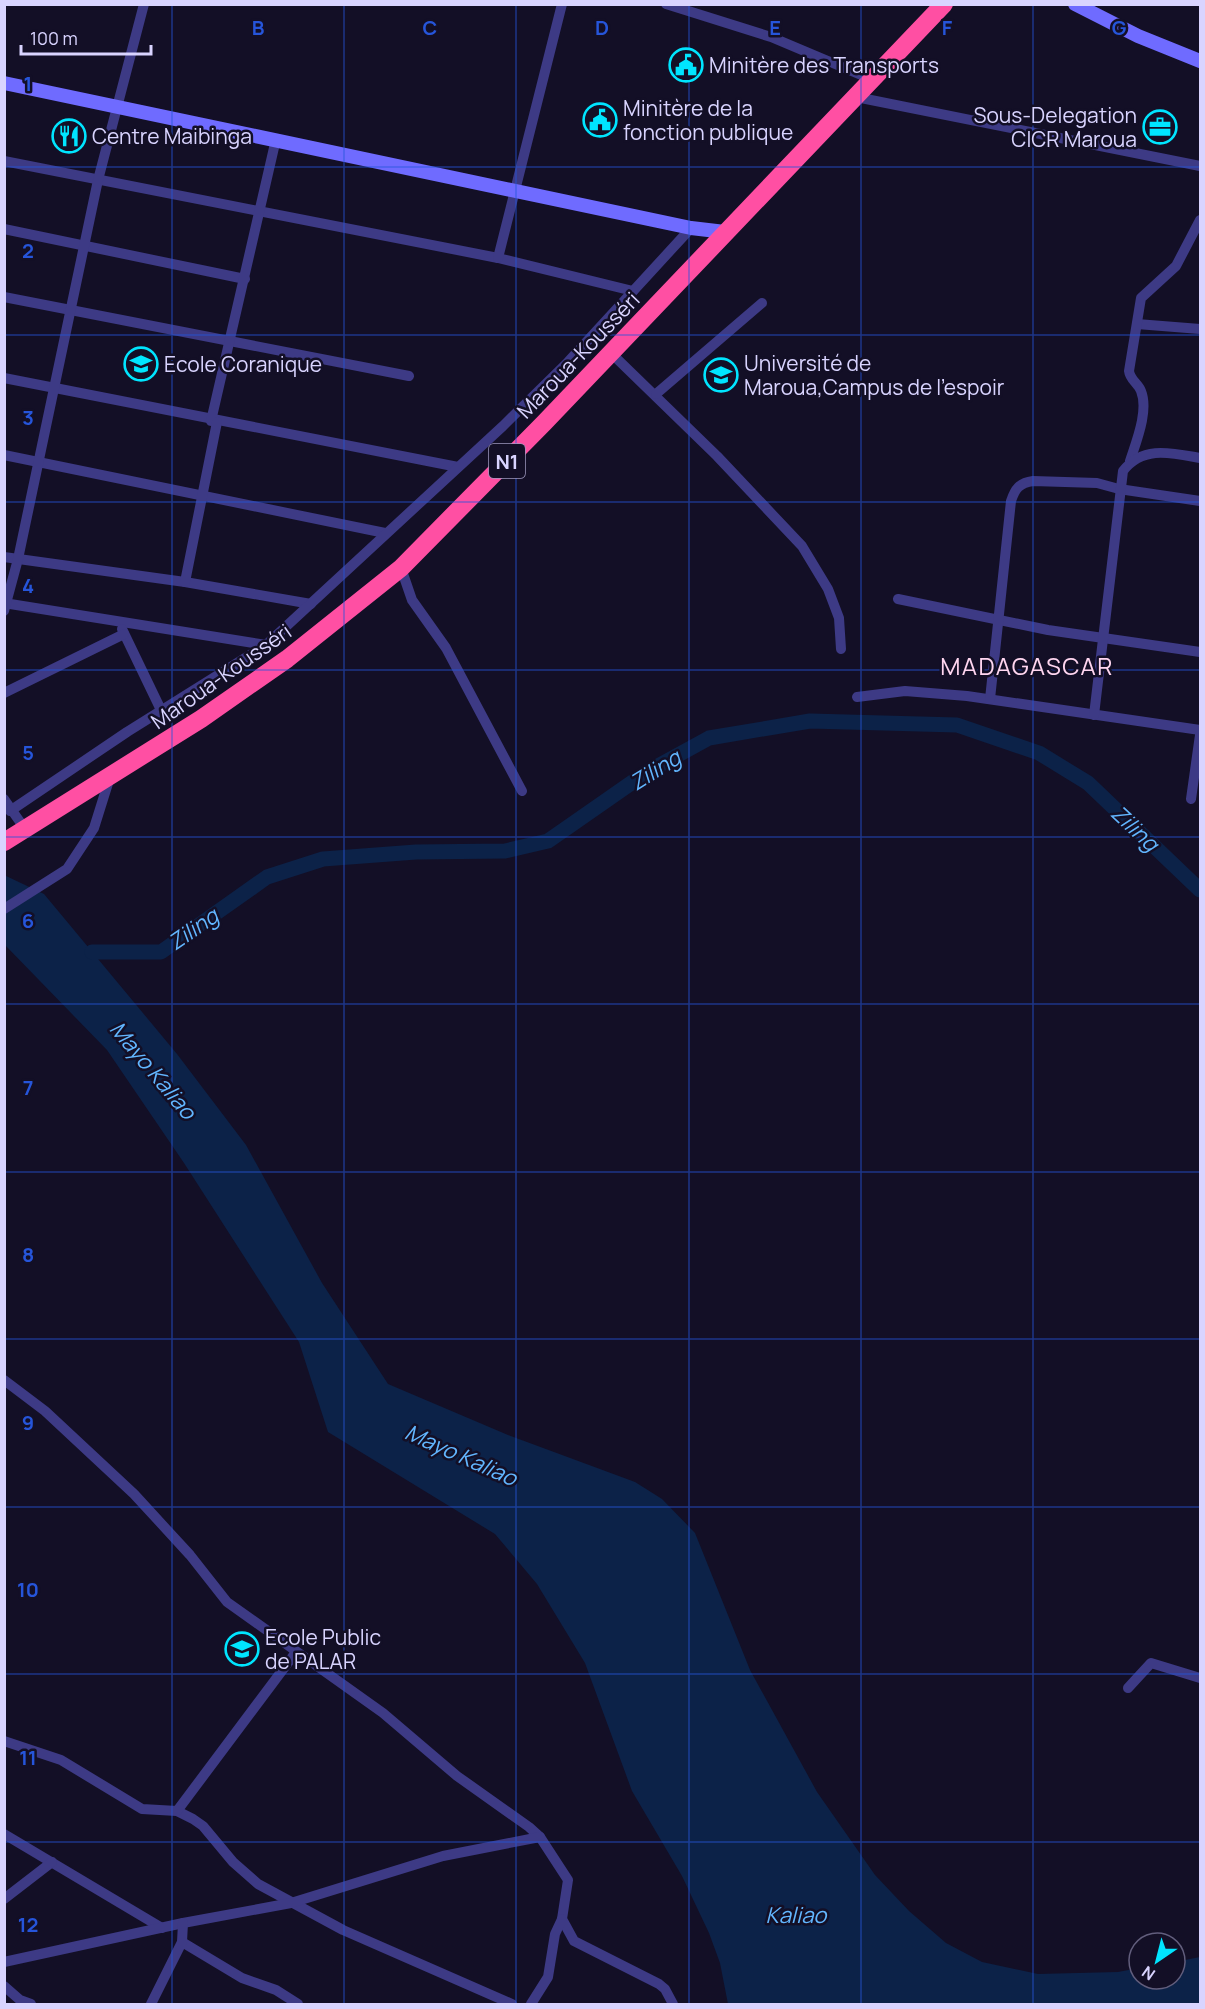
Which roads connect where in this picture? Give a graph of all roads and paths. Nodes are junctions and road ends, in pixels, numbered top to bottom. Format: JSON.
{"nodes":[{"id":1,"x":144,"y":4,"type":"edge"},
{"id":2,"x":562,"y":4,"type":"edge"},
{"id":3,"x":666,"y":4,"type":"edge"},
{"id":4,"x":945,"y":4,"type":"edge"},
{"id":5,"x":1076,"y":4,"type":"edge"},
{"id":6,"x":1200,"y":61,"type":"edge"},
{"id":7,"x":873,"y":80,"type":"junction"},
{"id":8,"x":4,"y":83,"type":"edge"},
{"id":9,"x":856,"y":97,"type":"junction"},
{"id":10,"x":117,"y":106,"type":"junction"},
{"id":11,"x":276,"y":139,"type":"junction"},
{"id":12,"x":4,"y":161,"type":"edge"},
{"id":13,"x":1200,"y":166,"type":"edge"},
{"id":14,"x":98,"y":180,"type":"junction"},
{"id":15,"x":514,"y":188,"type":"junction"},
{"id":16,"x":261,"y":212,"type":"junction"},
{"id":17,"x":1200,"y":220,"type":"edge"},
{"id":18,"x":691,"y":228,"type":"junction"},
{"id":19,"x":4,"y":229,"type":"edge"},
{"id":20,"x":725,"y":232,"type":"junction"},
{"id":21,"x":84,"y":245,"type":"junction"},
{"id":22,"x":498,"y":258,"type":"junction"},
{"id":23,"x":244,"y":279,"type":"junction"},
{"id":24,"x":633,"y":291,"type":"junction"},
{"id":25,"x":4,"y":297,"type":"edge"},
{"id":26,"x":762,"y":303,"type":"dead end"},
{"id":27,"x":70,"y":308,"type":"junction"},
{"id":28,"x":1137,"y":324,"type":"junction"},
{"id":29,"x":1200,"y":329,"type":"edge"},
{"id":30,"x":230,"y":339,"type":"junction"},
{"id":31,"x":611,"y":352,"type":"junction"},
{"id":32,"x":410,"y":376,"type":"dead end"},
{"id":33,"x":4,"y":378,"type":"edge"},
{"id":34,"x":53,"y":388,"type":"junction"},
{"id":35,"x":656,"y":394,"type":"junction"},
{"id":36,"x":214,"y":421,"type":"junction"},
{"id":37,"x":4,"y":455,"type":"edge"},
{"id":38,"x":1200,"y":458,"type":"edge"},
{"id":39,"x":39,"y":461,"type":"junction"},
{"id":40,"x":1131,"y":461,"type":"junction"},
{"id":41,"x":458,"y":467,"type":"junction"},
{"id":42,"x":1119,"y":489,"type":"junction"},
{"id":43,"x":203,"y":493,"type":"junction"},
{"id":44,"x":1200,"y":501,"type":"edge"},
{"id":45,"x":386,"y":533,"type":"junction"},
{"id":46,"x":4,"y":557,"type":"edge"},
{"id":47,"x":18,"y":559,"type":"junction"},
{"id":48,"x":401,"y":567,"type":"junction"},
{"id":49,"x":185,"y":582,"type":"junction"},
{"id":50,"x":898,"y":599,"type":"dead end"},
{"id":51,"x":311,"y":604,"type":"junction"},
{"id":52,"x":5,"y":606,"type":"edge"},
{"id":53,"x":999,"y":619,"type":"junction"},
{"id":54,"x":119,"y":623,"type":"junction"},
{"id":55,"x":124,"y":634,"type":"junction"},
{"id":56,"x":1104,"y":639,"type":"junction"},
{"id":57,"x":266,"y":645,"type":"junction"},
{"id":58,"x":841,"y":649,"type":"dead end"},
{"id":59,"x":1200,"y":652,"type":"edge"},
{"id":60,"x":4,"y":693,"type":"edge"},
{"id":61,"x":858,"y":698,"type":"dead end"},
{"id":62,"x":990,"y":699,"type":"junction"},
{"id":63,"x":161,"y":710,"type":"junction"},
{"id":64,"x":1094,"y":715,"type":"junction"},
{"id":65,"x":1200,"y":730,"type":"edge"},
{"id":66,"x":1200,"y":735,"type":"edge"},
{"id":67,"x":110,"y":775,"type":"junction"},
{"id":68,"x":522,"y":791,"type":"dead end"},
{"id":69,"x":4,"y":799,"type":"edge"},
{"id":70,"x":1191,"y":799,"type":"dead end"},
{"id":71,"x":10,"y":811,"type":"junction"},
{"id":72,"x":25,"y":829,"type":"junction"},
{"id":73,"x":4,"y":842,"type":"edge"},
{"id":74,"x":4,"y":909,"type":"edge"},
{"id":75,"x":4,"y":1380,"type":"edge"},
{"id":76,"x":296,"y":1652,"type":"junction"},
{"id":77,"x":1200,"y":1678,"type":"edge"},
{"id":78,"x":1128,"y":1688,"type":"dead end"},
{"id":79,"x":4,"y":1741,"type":"edge"},
{"id":80,"x":177,"y":1811,"type":"junction"},
{"id":81,"x":4,"y":1834,"type":"edge"},
{"id":82,"x":540,"y":1837,"type":"junction"},
{"id":83,"x":52,"y":1862,"type":"junction"},
{"id":84,"x":4,"y":1899,"type":"edge"},
{"id":85,"x":291,"y":1903,"type":"junction"},
{"id":86,"x":562,"y":1919,"type":"junction"},
{"id":87,"x":183,"y":1923,"type":"junction"},
{"id":88,"x":162,"y":1928,"type":"junction"},
{"id":89,"x":182,"y":1942,"type":"junction"},
{"id":90,"x":4,"y":1962,"type":"edge"},
{"id":91,"x":4,"y":1986,"type":"edge"},
{"id":92,"x":31,"y":2004,"type":"edge"},
{"id":93,"x":151,"y":2004,"type":"edge"},
{"id":94,"x":298,"y":2004,"type":"edge"},
{"id":95,"x":510,"y":2004,"type":"edge"},
{"id":96,"x":531,"y":2004,"type":"edge"},
{"id":97,"x":673,"y":2004,"type":"edge"}],
"edges":[{"from":1,"to":10,"type":"street"},
{"from":2,"to":15,"type":"street"},
{"from":3,"to":7,"type":"street"},
{"from":4,"to":7,"type":"highway","name":"Maroua-Kousséri","number":"N1"},
{"from":5,"to":6,"type":"street"},
{"from":7,"to":9,"type":"highway","name":"Maroua-Kousséri","number":"N1"},
{"from":8,"to":10,"type":"street"},
{"from":9,"to":13,"type":"street"},
{"from":9,"to":20,"type":"highway","name":"Maroua-Kousséri","number":"N1"},
{"from":10,"to":11,"type":"street"},
{"from":10,"to":14,"type":"street"},
{"from":11,"to":15,"type":"street"},
{"from":11,"to":16,"type":"street"},
{"from":12,"to":14,"type":"street"},
{"from":14,"to":16,"type":"street"},
{"from":14,"to":21,"type":"street"},
{"from":15,"to":18,"type":"street"},
{"from":15,"to":22,"type":"street"},
{"from":16,"to":22,"type":"street"},
{"from":16,"to":23,"type":"street"},
{"from":17,"to":28,"type":"street"},
{"from":18,"to":20,"type":"street"},
{"from":18,"to":24,"type":"street"},
{"from":19,"to":21,"type":"street"},
{"from":20,"to":31,"type":"highway","name":"Maroua-Kousséri","number":"N1"},
{"from":21,"to":23,"type":"street"},
{"from":21,"to":27,"type":"street"},
{"from":22,"to":24,"type":"street"},
{"from":23,"to":30,"type":"street"},
{"from":24,"to":41,"type":"street"},
{"from":25,"to":27,"type":"street"},
{"from":26,"to":35,"type":"street"},
{"from":27,"to":30,"type":"street"},
{"from":27,"to":34,"type":"street"},
{"from":28,"to":29,"type":"street"},
{"from":28,"to":40,"type":"street"},
{"from":30,"to":32,"type":"street"},
{"from":30,"to":36,"type":"street"},
{"from":31,"to":35,"type":"street"},
{"from":31,"to":48,"type":"highway","name":"Maroua-Kousséri","number":"N1"},
{"from":33,"to":34,"type":"street"},
{"from":34,"to":36,"type":"street"},
{"from":34,"to":39,"type":"street"},
{"from":35,"to":58,"type":"street"},
{"from":36,"to":41,"type":"street"},
{"from":36,"to":43,"type":"street"},
{"from":37,"to":39,"type":"street"},
{"from":38,"to":40,"type":"street"},
{"from":39,"to":43,"type":"street"},
{"from":39,"to":47,"type":"street"},
{"from":40,"to":42,"type":"street"},
{"from":41,"to":45,"type":"street"},
{"from":42,"to":44,"type":"street"},
{"from":42,"to":53,"type":"street"},
{"from":42,"to":56,"type":"street"},
{"from":43,"to":45,"type":"street"},
{"from":43,"to":49,"type":"street"},
{"from":45,"to":51,"type":"street"},
{"from":46,"to":47,"type":"street"},
{"from":47,"to":49,"type":"street"},
{"from":47,"to":52,"type":"street"},
{"from":48,"to":67,"type":"highway","name":"Maroua-Kousséri","number":"N1"},
{"from":48,"to":68,"type":"street"},
{"from":49,"to":51,"type":"street"},
{"from":50,"to":53,"type":"street"},
{"from":51,"to":57,"type":"street"},
{"from":52,"to":54,"type":"street"},
{"from":53,"to":56,"type":"street"},
{"from":53,"to":62,"type":"street"},
{"from":54,"to":55,"type":"street"},
{"from":54,"to":57,"type":"street"},
{"from":55,"to":60,"type":"street"},
{"from":55,"to":63,"type":"street"},
{"from":56,"to":59,"type":"street"},
{"from":56,"to":64,"type":"street"},
{"from":57,"to":63,"type":"street"},
{"from":61,"to":62,"type":"street"},
{"from":62,"to":64,"type":"street"},
{"from":63,"to":71,"type":"street"},
{"from":64,"to":65,"type":"street"},
{"from":66,"to":70,"type":"street"},
{"from":67,"to":72,"type":"highway","name":"Maroua-Kousséri","number":"N1"},
{"from":67,"to":74,"type":"street"},
{"from":69,"to":71,"type":"street"},
{"from":71,"to":72,"type":"street"},
{"from":72,"to":73,"type":"highway","name":"Maroua-Kousséri","number":"N1"},
{"from":75,"to":76,"type":"street"},
{"from":76,"to":80,"type":"street"},
{"from":76,"to":82,"type":"street"},
{"from":77,"to":78,"type":"street"},
{"from":79,"to":80,"type":"street"},
{"from":80,"to":85,"type":"street"},
{"from":81,"to":83,"type":"street"},
{"from":82,"to":85,"type":"street"},
{"from":82,"to":86,"type":"street"},
{"from":83,"to":84,"type":"street"},
{"from":83,"to":88,"type":"street"},
{"from":85,"to":87,"type":"street"},
{"from":85,"to":95,"type":"street"},
{"from":86,"to":96,"type":"street"},
{"from":86,"to":97,"type":"street"},
{"from":87,"to":88,"type":"street"},
{"from":87,"to":89,"type":"street"},
{"from":88,"to":90,"type":"street"},
{"from":89,"to":93,"type":"street"},
{"from":89,"to":94,"type":"street"},
{"from":91,"to":92,"type":"street"}]}
